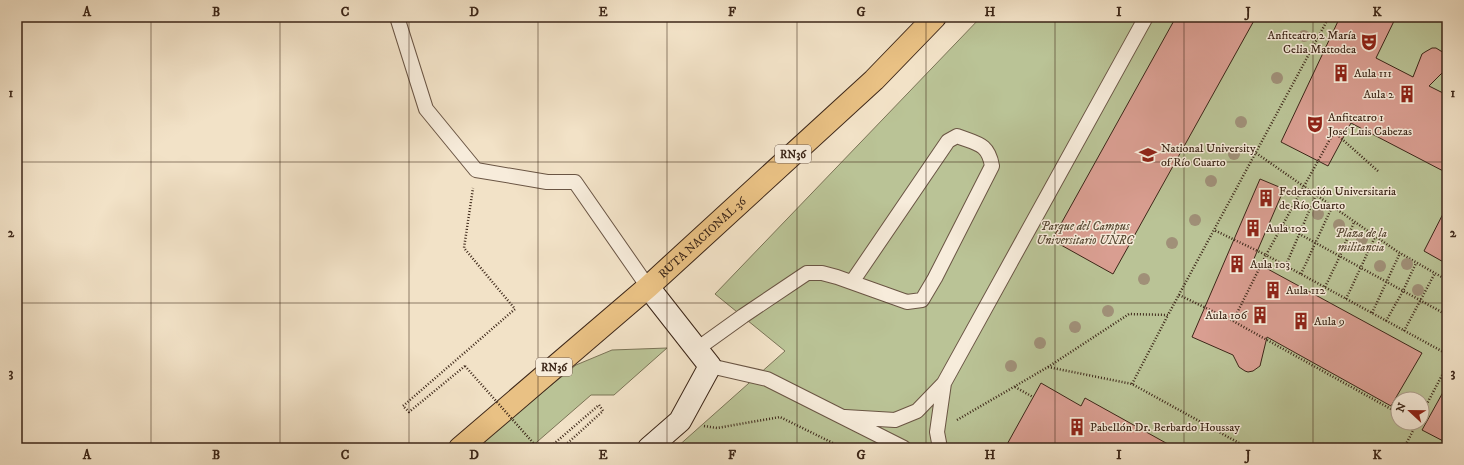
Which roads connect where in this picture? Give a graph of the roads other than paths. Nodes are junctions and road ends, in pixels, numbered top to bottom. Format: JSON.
{"nodes":[{"id":1,"x":397,"y":17,"type":"edge"},
{"id":2,"x":935,"y":17,"type":"edge"},
{"id":3,"x":1146,"y":17,"type":"edge"},
{"id":4,"x":852,"y":282,"type":"junction"},
{"id":5,"x":648,"y":287,"type":"junction"},
{"id":6,"x":703,"y":358,"type":"junction"},
{"id":7,"x":944,"y":383,"type":"junction"},
{"id":8,"x":845,"y":417,"type":"junction"},
{"id":9,"x":460,"y":448,"type":"edge"},
{"id":10,"x":649,"y":448,"type":"edge"},
{"id":11,"x":904,"y":448,"type":"edge"},
{"id":12,"x":940,"y":448,"type":"edge"}],
"edges":[{"from":1,"to":5,"type":"lane"},
{"from":2,"to":5,"type":"highway","name":"RUTA NACIONAL 36","number":"RN36"},
{"from":3,"to":7,"type":"lane"},
{"from":4,"to":4,"type":"lane"},
{"from":4,"to":6,"type":"lane"},
{"from":5,"to":6,"type":"main road"},
{"from":5,"to":9,"type":"highway","name":"RUTA NACIONAL 36","number":"RN36"},
{"from":6,"to":8,"type":"lane"},
{"from":6,"to":10,"type":"main road"},
{"from":7,"to":8,"type":"lane"},
{"from":7,"to":12,"type":"lane"},
{"from":8,"to":11,"type":"lane"}]}
